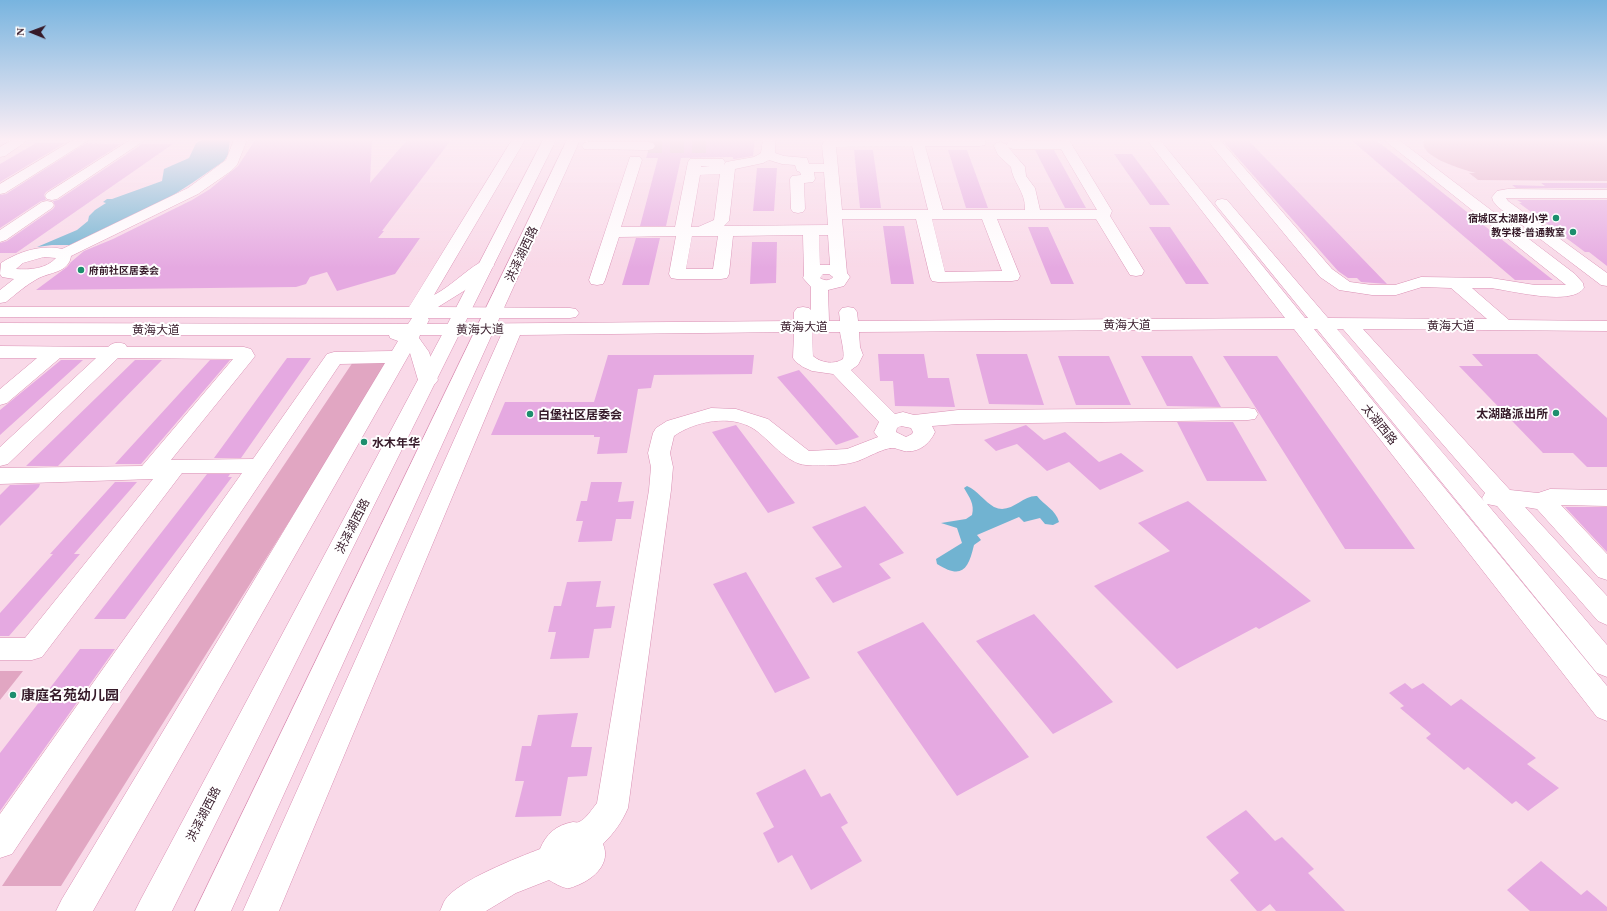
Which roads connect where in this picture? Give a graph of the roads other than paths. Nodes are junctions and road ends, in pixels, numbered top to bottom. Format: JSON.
{"nodes":[{"id":1,"x":12,"y":183,"type":"edge"},
{"id":2,"x":77,"y":183,"type":"edge"},
{"id":3,"x":206,"y":183,"type":"edge"},
{"id":4,"x":494,"y":183,"type":"edge"},
{"id":5,"x":528,"y":183,"type":"edge"},
{"id":6,"x":560,"y":183,"type":"edge"},
{"id":7,"x":628,"y":183,"type":"edge"},
{"id":8,"x":705,"y":183,"type":"edge"},
{"id":9,"x":726,"y":183,"type":"edge"},
{"id":10,"x":797,"y":183,"type":"edge"},
{"id":11,"x":832,"y":183,"type":"edge"},
{"id":12,"x":924,"y":183,"type":"edge"},
{"id":13,"x":1024,"y":183,"type":"edge"},
{"id":14,"x":1087,"y":183,"type":"edge"},
{"id":15,"x":1190,"y":183,"type":"edge"},
{"id":16,"x":1202,"y":183,"type":"edge"},
{"id":17,"x":1249,"y":183,"type":"edge"},
{"id":18,"x":1445,"y":183,"type":"edge"},
{"id":19,"x":0,"y":190,"type":"edge"},
{"id":20,"x":1607,"y":194,"type":"edge"},
{"id":21,"x":798,"y":209,"type":"dead end"},
{"id":22,"x":1101,"y":214,"type":"junction"},
{"id":23,"x":930,"y":215,"type":"junction"},
{"id":24,"x":988,"y":215,"type":"junction"},
{"id":25,"x":1031,"y":215,"type":"junction"},
{"id":26,"x":835,"y":223,"type":"junction"},
{"id":27,"x":811,"y":230,"type":"junction"},
{"id":28,"x":690,"y":231,"type":"junction"},
{"id":29,"x":726,"y":231,"type":"junction"},
{"id":30,"x":613,"y":232,"type":"junction"},
{"id":31,"x":0,"y":236,"type":"edge"},
{"id":32,"x":62,"y":254,"type":"junction"},
{"id":33,"x":520,"y":259,"type":"junction"},
{"id":34,"x":487,"y":263,"type":"junction"},
{"id":35,"x":1136,"y":271,"type":"dead end"},
{"id":36,"x":4,"y":272,"type":"edge"},
{"id":37,"x":32,"y":274,"type":"junction"},
{"id":38,"x":825,"y":279,"type":"junction"},
{"id":39,"x":597,"y":280,"type":"dead end"},
{"id":40,"x":1607,"y":281,"type":"edge"},
{"id":41,"x":1456,"y":283,"type":"junction"},
{"id":42,"x":506,"y":288,"type":"junction"},
{"id":43,"x":0,"y":298,"type":"edge"},
{"id":44,"x":0,"y":312,"type":"edge"},
{"id":45,"x":1489,"y":312,"type":"junction"},
{"id":46,"x":1607,"y":314,"type":"edge"},
{"id":47,"x":1307,"y":317,"type":"junction"},
{"id":48,"x":826,"y":319,"type":"junction"},
{"id":49,"x":458,"y":321,"type":"junction"},
{"id":50,"x":547,"y":321,"type":"junction"},
{"id":51,"x":410,"y":325,"type":"junction"},
{"id":52,"x":1349,"y":325,"type":"junction"},
{"id":53,"x":1504,"y":325,"type":"junction"},
{"id":54,"x":1607,"y":326,"type":"edge"},
{"id":55,"x":501,"y":327,"type":"junction"},
{"id":56,"x":0,"y":329,"type":"edge"},
{"id":57,"x":137,"y":329,"type":"junction"},
{"id":58,"x":0,"y":352,"type":"edge"},
{"id":59,"x":55,"y":352,"type":"junction"},
{"id":60,"x":113,"y":352,"type":"junction"},
{"id":61,"x":838,"y":368,"type":"junction"},
{"id":62,"x":428,"y":380,"type":"junction"},
{"id":63,"x":0,"y":399,"type":"edge"},
{"id":64,"x":416,"y":403,"type":"junction"},
{"id":65,"x":451,"y":405,"type":"junction"},
{"id":66,"x":1248,"y":414,"type":"dead end"},
{"id":67,"x":891,"y":431,"type":"junction"},
{"id":68,"x":0,"y":460,"type":"edge"},
{"id":69,"x":176,"y":466,"type":"junction"},
{"id":70,"x":260,"y":466,"type":"junction"},
{"id":71,"x":148,"y":473,"type":"junction"},
{"id":72,"x":0,"y":476,"type":"edge"},
{"id":73,"x":1469,"y":498,"type":"junction"},
{"id":74,"x":1503,"y":498,"type":"junction"},
{"id":75,"x":1607,"y":498,"type":"edge"},
{"id":76,"x":1544,"y":502,"type":"junction"},
{"id":77,"x":1607,"y":570,"type":"edge"},
{"id":78,"x":1607,"y":614,"type":"edge"},
{"id":79,"x":0,"y":649,"type":"edge"},
{"id":80,"x":1607,"y":665,"type":"edge"},
{"id":81,"x":1607,"y":708,"type":"edge"},
{"id":82,"x":0,"y":842,"type":"edge"},
{"id":83,"x":74,"y":911,"type":"edge"},
{"id":84,"x":153,"y":911,"type":"edge"},
{"id":85,"x":212,"y":911,"type":"edge"},
{"id":86,"x":261,"y":911,"type":"edge"},
{"id":87,"x":458,"y":911,"type":"edge"}],
"edges":[{"from":1,"to":19,"type":"street"},
{"from":2,"to":31,"type":"street"},
{"from":3,"to":32,"type":"street"},
{"from":4,"to":51,"type":"street"},
{"from":5,"to":34,"type":"street","name":"洪泽湖西路"},
{"from":6,"to":33,"type":"street","name":"洪泽湖西路"},
{"from":7,"to":30,"type":"street"},
{"from":8,"to":28,"type":"street"},
{"from":9,"to":28,"type":"street"},
{"from":10,"to":21,"type":"street"},
{"from":11,"to":26,"type":"street"},
{"from":12,"to":23,"type":"street"},
{"from":13,"to":25,"type":"street"},
{"from":14,"to":22,"type":"street"},
{"from":15,"to":47,"type":"street","name":"太湖西路"},
{"from":16,"to":47,"type":"street","name":"太湖西路"},
{"from":17,"to":41,"type":"street"},
{"from":18,"to":41,"type":"street"},
{"from":20,"to":40,"type":"street"},
{"from":22,"to":25,"type":"street"},
{"from":22,"to":35,"type":"street"},
{"from":23,"to":24,"type":"street"},
{"from":23,"to":24,"type":"street"},
{"from":23,"to":26,"type":"street"},
{"from":24,"to":25,"type":"street"},
{"from":26,"to":27,"type":"street"},
{"from":26,"to":38,"type":"street"},
{"from":27,"to":29,"type":"street"},
{"from":27,"to":38,"type":"street"},
{"from":28,"to":29,"type":"street"},
{"from":28,"to":29,"type":"street"},
{"from":28,"to":30,"type":"street"},
{"from":30,"to":39,"type":"street"},
{"from":32,"to":36,"type":"street"},
{"from":32,"to":37,"type":"street"},
{"from":33,"to":34,"type":"street"},
{"from":33,"to":42,"type":"street","name":"洪泽湖西路"},
{"from":34,"to":49,"type":"street","name":"洪泽湖西路"},
{"from":34,"to":51,"type":"street"},
{"from":36,"to":37,"type":"street"},
{"from":37,"to":43,"type":"street"},
{"from":38,"to":48,"type":"street"},
{"from":41,"to":45,"type":"street"},
{"from":42,"to":50,"type":"street"},
{"from":42,"to":55,"type":"street","name":"洪泽湖西路"},
{"from":44,"to":51,"type":"street","name":"黄海大道"},
{"from":45,"to":46,"type":"street","name":"黄海大道"},
{"from":45,"to":47,"type":"street","name":"黄海大道"},
{"from":45,"to":53,"type":"street"},
{"from":47,"to":48,"type":"street","name":"黄海大道"},
{"from":47,"to":52,"type":"street","name":"黄海大道"},
{"from":47,"to":73,"type":"street","name":"太湖西路"},
{"from":47,"to":81,"type":"street","name":"太湖西路"},
{"from":48,"to":50,"type":"street","name":"黄海大道"},
{"from":48,"to":61,"type":"street"},
{"from":48,"to":61,"type":"street"},
{"from":49,"to":51,"type":"street","name":"黄海大道"},
{"from":49,"to":55,"type":"street","name":"黄海大道"},
{"from":49,"to":62,"type":"street","name":"洪泽湖西路"},
{"from":50,"to":55,"type":"street"},
{"from":50,"to":55,"type":"street","name":"黄海大道"},
{"from":51,"to":57,"type":"street","name":"黄海大道"},
{"from":51,"to":62,"type":"street"},
{"from":51,"to":70,"type":"street"},
{"from":51,"to":83,"type":"street"},
{"from":52,"to":53,"type":"street","name":"黄海大道"},
{"from":52,"to":74,"type":"street"},
{"from":53,"to":54,"type":"street","name":"黄海大道"},
{"from":55,"to":65,"type":"street","name":"洪泽湖西路"},
{"from":55,"to":86,"type":"street"},
{"from":56,"to":57,"type":"street","name":"黄海大道"},
{"from":57,"to":60,"type":"street"},
{"from":58,"to":59,"type":"street"},
{"from":59,"to":60,"type":"street"},
{"from":59,"to":63,"type":"street"},
{"from":60,"to":68,"type":"street"},
{"from":60,"to":71,"type":"street"},
{"from":61,"to":67,"type":"street"},
{"from":62,"to":64,"type":"street","name":"洪泽湖西路"},
{"from":64,"to":65,"type":"street"},
{"from":64,"to":84,"type":"street","name":"洪泽湖西路"},
{"from":65,"to":85,"type":"street","name":"洪泽湖西路"},
{"from":66,"to":67,"type":"street"},
{"from":67,"to":87,"type":"street"},
{"from":69,"to":70,"type":"street"},
{"from":69,"to":71,"type":"street"},
{"from":69,"to":79,"type":"street"},
{"from":70,"to":82,"type":"street"},
{"from":71,"to":72,"type":"street"},
{"from":73,"to":74,"type":"street"},
{"from":73,"to":80,"type":"street","name":"太湖西路"},
{"from":74,"to":76,"type":"street"},
{"from":74,"to":78,"type":"street"},
{"from":75,"to":76,"type":"street"},
{"from":76,"to":77,"type":"street"}]}
